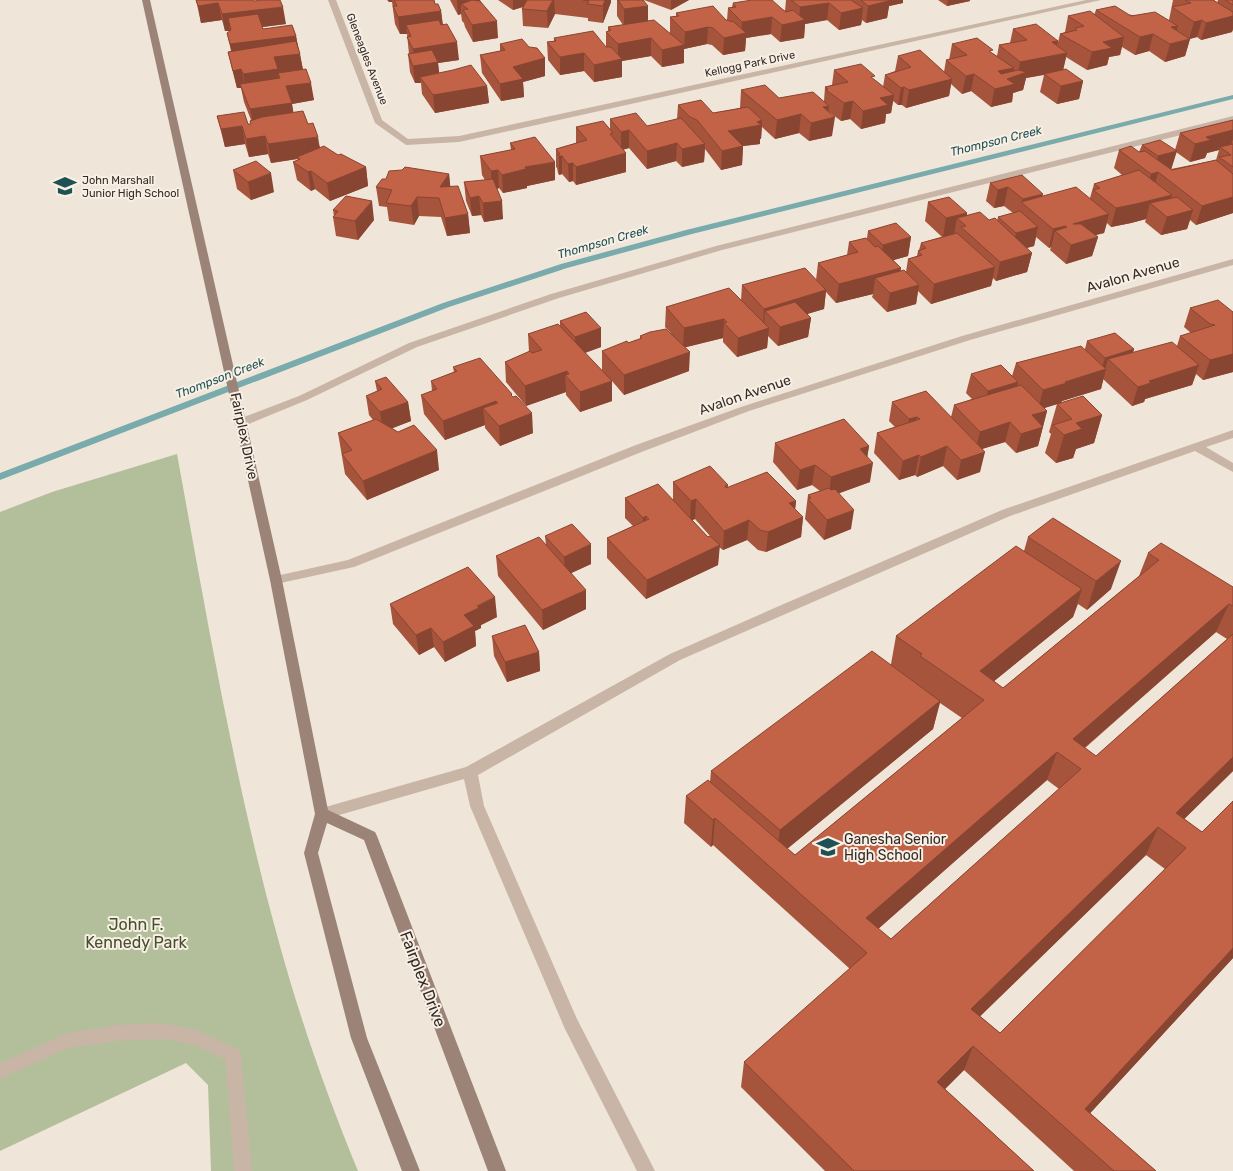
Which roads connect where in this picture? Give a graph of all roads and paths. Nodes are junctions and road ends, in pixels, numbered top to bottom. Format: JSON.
{"nodes":[{"id":1,"x":146,"y":0,"type":"edge"},
{"id":2,"x":332,"y":0,"type":"edge"},
{"id":3,"x":1097,"y":0,"type":"edge"},
{"id":4,"x":1233,"y":118,"type":"edge"},
{"id":5,"x":406,"y":142,"type":"joint"},
{"id":6,"x":1233,"y":262,"type":"edge"},
{"id":7,"x":240,"y":423,"type":"junction"},
{"id":8,"x":1233,"y":434,"type":"edge"},
{"id":9,"x":1198,"y":448,"type":"junction"},
{"id":10,"x":1233,"y":468,"type":"edge"},
{"id":11,"x":276,"y":580,"type":"junction"},
{"id":12,"x":470,"y":772,"type":"junction"},
{"id":13,"x":322,"y":814,"type":"junction"},
{"id":14,"x":0,"y":1071,"type":"edge"},
{"id":15,"x":243,"y":1171,"type":"edge"},
{"id":16,"x":411,"y":1171,"type":"edge"},
{"id":17,"x":497,"y":1171,"type":"edge"},
{"id":18,"x":646,"y":1171,"type":"edge"}],
"edges":[{"from":1,"to":7,"type":"main road","name":"Fairplex Drive"},
{"from":2,"to":5,"type":"street","name":"Gleneagles Avenue"},
{"from":3,"to":5,"type":"street","name":"Kellogg Park Drive"},
{"from":4,"to":7,"type":"street"},
{"from":6,"to":11,"type":"street","name":"Avalon Avenue"},
{"from":7,"to":11,"type":"main road","name":"Fairplex Drive"},
{"from":8,"to":9,"type":"street"},
{"from":9,"to":10,"type":"street"},
{"from":9,"to":12,"type":"street"},
{"from":11,"to":13,"type":"main road","name":"Fairplex Drive"},
{"from":12,"to":13,"type":"street"},
{"from":12,"to":18,"type":"street"},
{"from":13,"to":16,"type":"main road","name":"Fairplex Drive"},
{"from":13,"to":17,"type":"main road","name":"Fairplex Drive"},
{"from":14,"to":15,"type":"street"}]}
